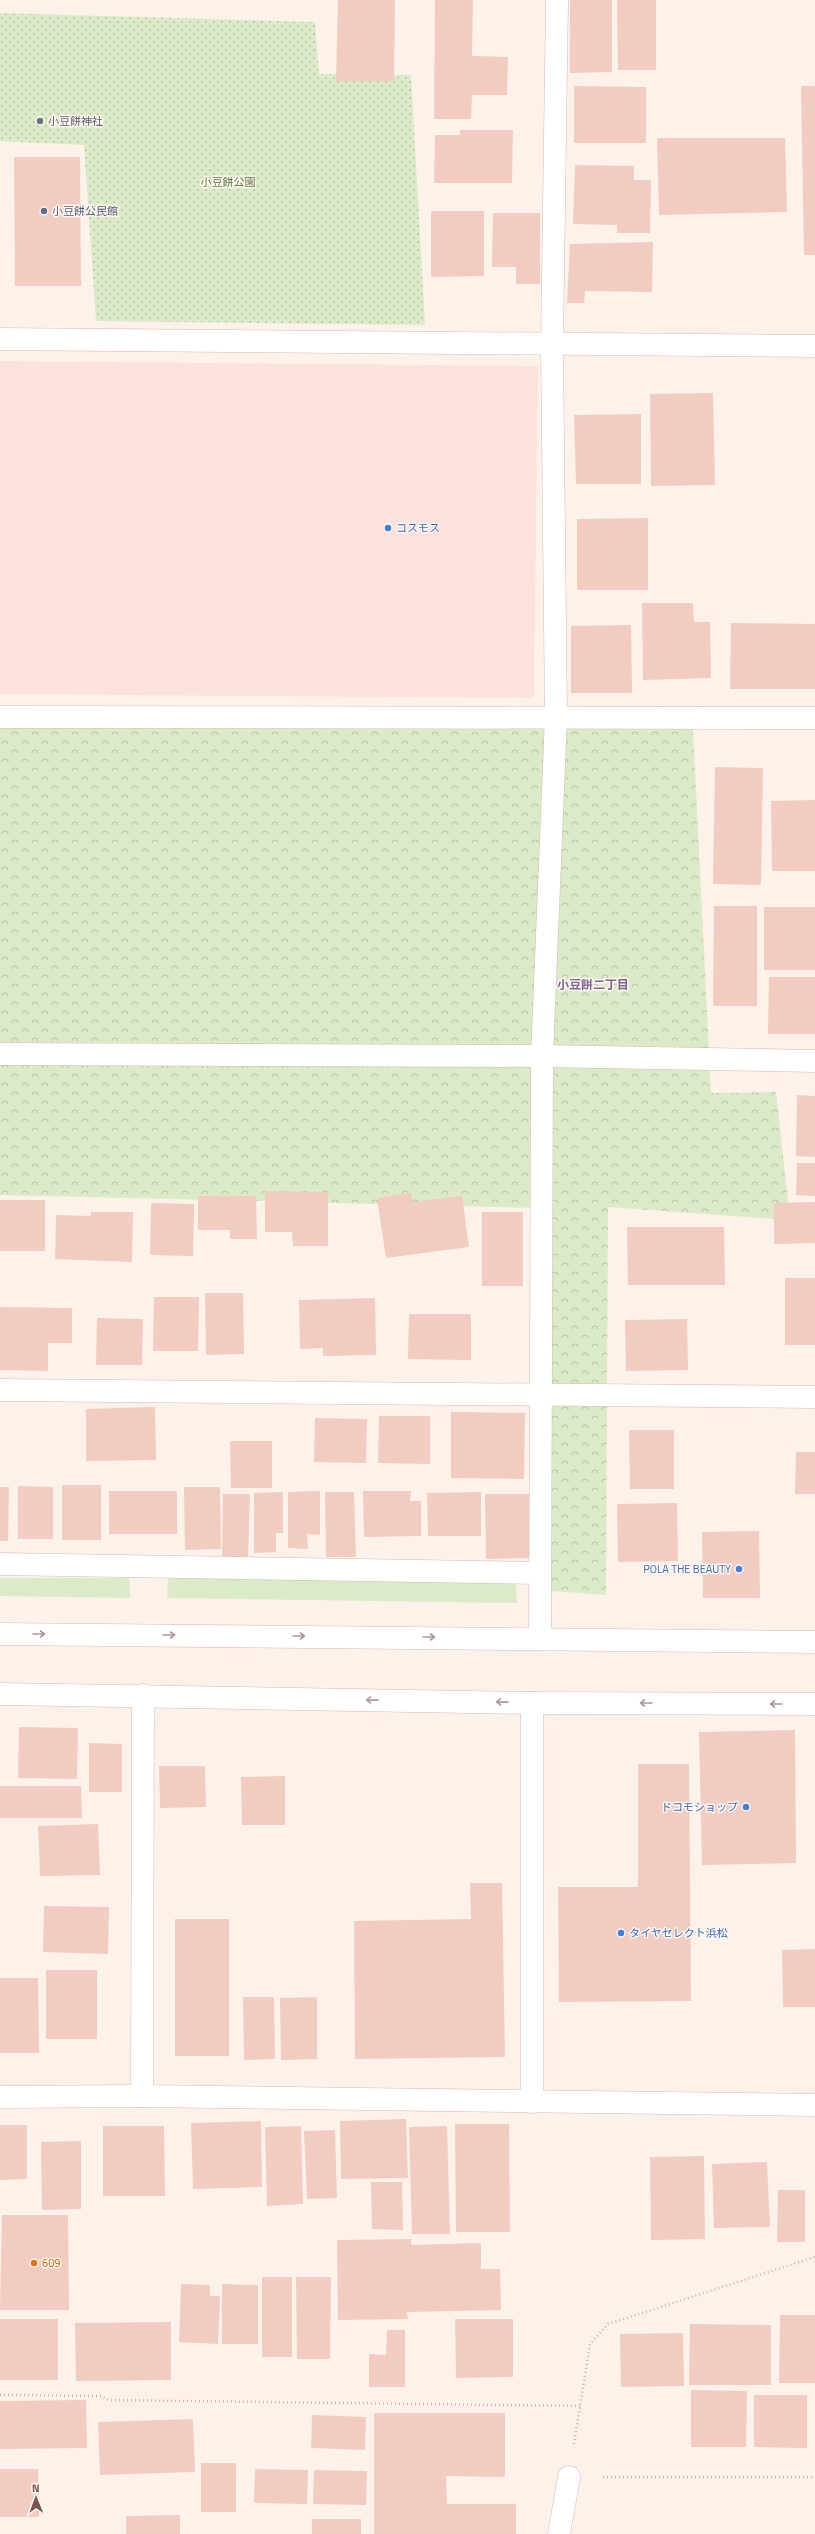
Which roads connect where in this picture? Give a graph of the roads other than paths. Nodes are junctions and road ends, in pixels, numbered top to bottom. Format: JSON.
{"nodes":[{"id":1,"x":557,"y":0,"type":"edge"},
{"id":2,"x":0,"y":339,"type":"edge"},
{"id":3,"x":552,"y":345,"type":"junction"},
{"id":4,"x":815,"y":346,"type":"edge"},
{"id":5,"x":0,"y":717,"type":"edge"},
{"id":6,"x":556,"y":717,"type":"junction"},
{"id":7,"x":815,"y":718,"type":"edge"},
{"id":8,"x":0,"y":1054,"type":"edge"},
{"id":9,"x":542,"y":1056,"type":"junction"},
{"id":10,"x":815,"y":1061,"type":"edge"},
{"id":11,"x":0,"y":1390,"type":"edge"},
{"id":12,"x":541,"y":1394,"type":"junction"},
{"id":13,"x":815,"y":1397,"type":"edge"},
{"id":14,"x":0,"y":1564,"type":"edge"},
{"id":15,"x":540,"y":1573,"type":"junction"},
{"id":16,"x":0,"y":1634,"type":"edge"},
{"id":17,"x":540,"y":1638,"type":"junction"},
{"id":18,"x":815,"y":1642,"type":"edge"},
{"id":19,"x":0,"y":1694,"type":"edge"},
{"id":20,"x":143,"y":1695,"type":"junction"},
{"id":21,"x":532,"y":1703,"type":"junction"},
{"id":22,"x":815,"y":1704,"type":"edge"},
{"id":23,"x":142,"y":2096,"type":"junction"},
{"id":24,"x":0,"y":2097,"type":"edge"},
{"id":25,"x":532,"y":2102,"type":"junction"},
{"id":26,"x":815,"y":2105,"type":"edge"},
{"id":27,"x":569,"y":2477,"type":"road end"},
{"id":28,"x":559,"y":2534,"type":"edge"}],
"edges":[{"from":1,"to":3,"type":"street"},
{"from":2,"to":3,"type":"street"},
{"from":3,"to":4,"type":"street"},
{"from":3,"to":6,"type":"street"},
{"from":5,"to":6,"type":"street"},
{"from":6,"to":7,"type":"street"},
{"from":6,"to":9,"type":"street"},
{"from":8,"to":9,"type":"street"},
{"from":9,"to":10,"type":"street"},
{"from":9,"to":12,"type":"street"},
{"from":11,"to":12,"type":"street"},
{"from":12,"to":13,"type":"street"},
{"from":12,"to":15,"type":"street"},
{"from":14,"to":15,"type":"street"},
{"from":15,"to":17,"type":"street"},
{"from":16,"to":17,"type":"street","one_way":true},
{"from":17,"to":18,"type":"street"},
{"from":19,"to":20,"type":"street"},
{"from":21,"to":20,"type":"street","one_way":true},
{"from":20,"to":23,"type":"street"},
{"from":22,"to":21,"type":"street","one_way":true},
{"from":21,"to":25,"type":"street"},
{"from":23,"to":24,"type":"street"},
{"from":23,"to":25,"type":"street"},
{"from":25,"to":26,"type":"street"},
{"from":27,"to":28,"type":"street"}]}
